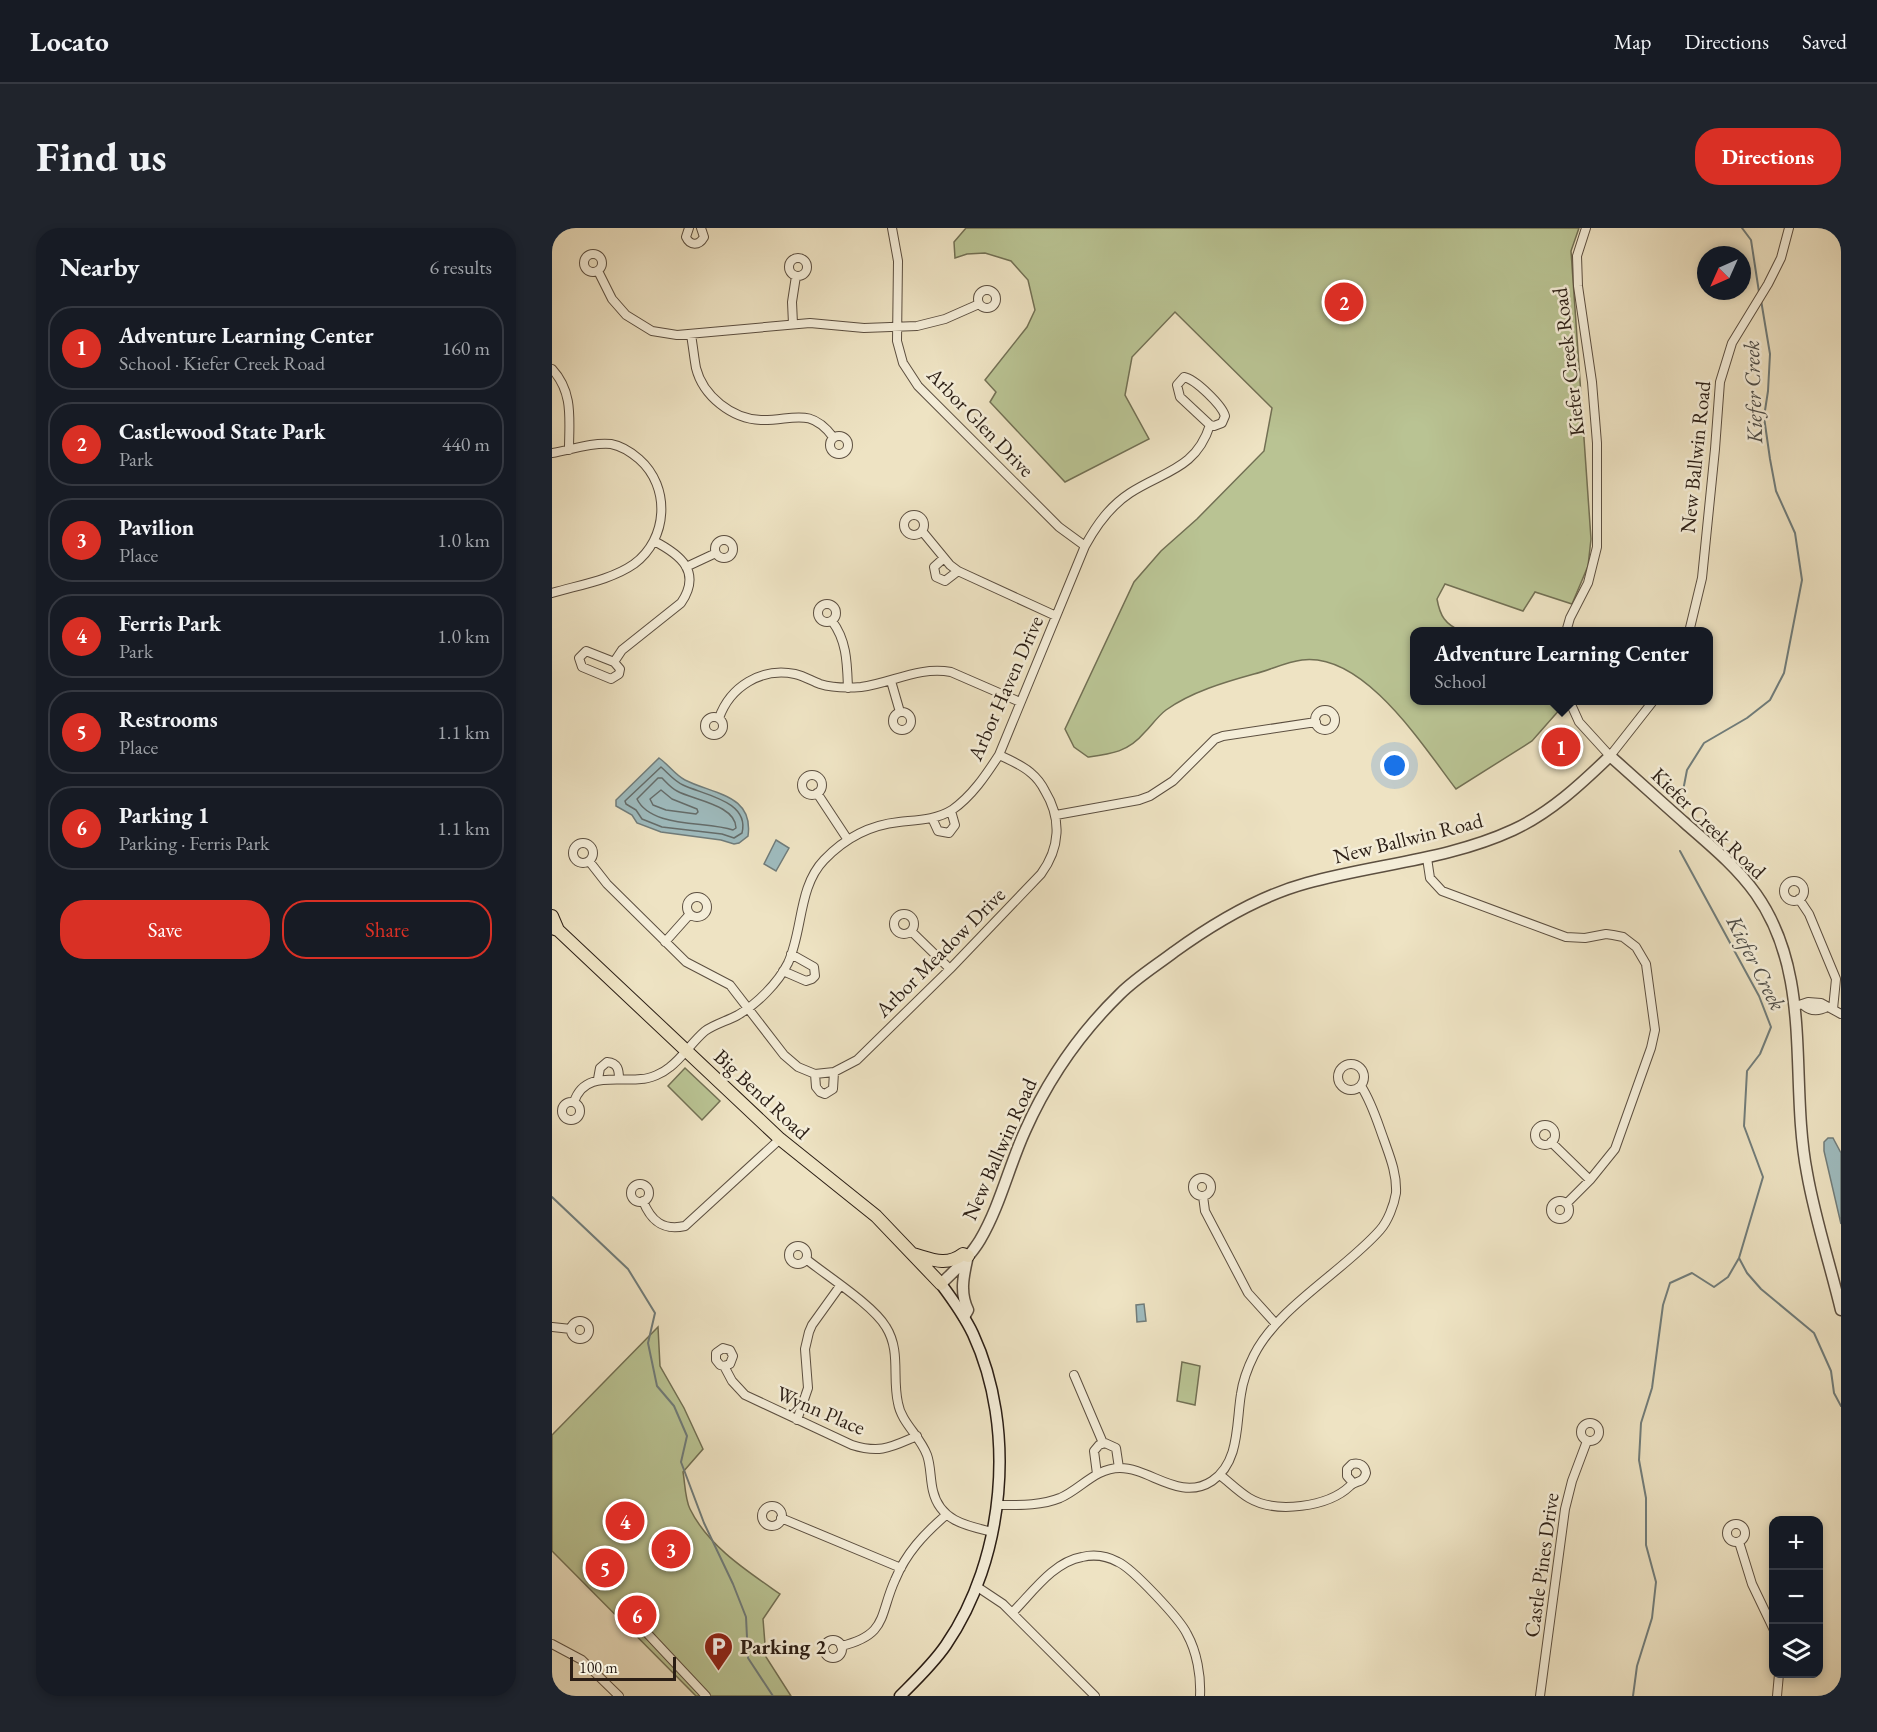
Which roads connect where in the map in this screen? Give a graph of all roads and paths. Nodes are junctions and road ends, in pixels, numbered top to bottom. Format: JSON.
{"nodes":[{"id":1,"x":689,"y":228,"type":"edge"},
{"id":2,"x":700,"y":228,"type":"edge"},
{"id":3,"x":892,"y":228,"type":"edge"},
{"id":4,"x":1586,"y":228,"type":"edge"},
{"id":5,"x":1789,"y":228,"type":"edge"},
{"id":6,"x":598,"y":271,"type":"dead end"},
{"id":7,"x":796,"y":276,"type":"dead end"},
{"id":8,"x":979,"y":304,"type":"dead end"},
{"id":9,"x":793,"y":324,"type":"junction"},
{"id":10,"x":896,"y":326,"type":"junction"},
{"id":11,"x":691,"y":335,"type":"junction"},
{"id":12,"x":552,"y":369,"type":"edge"},
{"id":13,"x":1210,"y":425,"type":"junction"},
{"id":14,"x":833,"y":437,"type":"dead end"},
{"id":15,"x":569,"y":450,"type":"junction"},
{"id":16,"x":552,"y":453,"type":"edge"},
{"id":17,"x":922,"y":531,"type":"dead end"},
{"id":18,"x":654,"y":541,"type":"junction"},
{"id":19,"x":1085,"y":546,"type":"junction"},
{"id":20,"x":716,"y":553,"type":"dead end"},
{"id":21,"x":944,"y":558,"type":"junction"},
{"id":22,"x":686,"y":567,"type":"junction"},
{"id":23,"x":958,"y":571,"type":"junction"},
{"id":24,"x":552,"y":593,"type":"edge"},
{"id":25,"x":1056,"y":616,"type":"junction"},
{"id":26,"x":832,"y":621,"type":"dead end"},
{"id":27,"x":1567,"y":627,"type":"edge"},
{"id":28,"x":1690,"y":627,"type":"edge"},
{"id":29,"x":614,"y":662,"type":"junction"},
{"id":30,"x":891,"y":681,"type":"junction"},
{"id":31,"x":848,"y":688,"type":"junction"},
{"id":32,"x":1020,"y":702,"type":"junction"},
{"id":33,"x":1572,"y":705,"type":"edge"},
{"id":34,"x":1650,"y":705,"type":"edge"},
{"id":35,"x":900,"y":712,"type":"dead end"},
{"id":36,"x":719,"y":718,"type":"dead end"},
{"id":37,"x":1316,"y":722,"type":"dead end"},
{"id":38,"x":999,"y":755,"type":"junction"},
{"id":39,"x":1610,"y":756,"type":"junction"},
{"id":40,"x":817,"y":793,"type":"dead end"},
{"id":41,"x":951,"y":811,"type":"junction"},
{"id":42,"x":1056,"y":815,"type":"junction"},
{"id":43,"x":932,"y":818,"type":"junction"},
{"id":44,"x":848,"y":840,"type":"junction"},
{"id":45,"x":1427,"y":858,"type":"junction"},
{"id":46,"x":589,"y":861,"type":"dead end"},
{"id":47,"x":1799,"y":899,"type":"dead end"},
{"id":48,"x":690,"y":914,"type":"dead end"},
{"id":49,"x":552,"y":916,"type":"edge"},
{"id":50,"x":555,"y":929,"type":"edge"},
{"id":51,"x":911,"y":931,"type":"dead end"},
{"id":52,"x":665,"y":942,"type":"junction"},
{"id":53,"x":791,"y":954,"type":"junction"},
{"id":54,"x":950,"y":969,"type":"junction"},
{"id":55,"x":783,"y":971,"type":"junction"},
{"id":56,"x":1799,"y":1006,"type":"junction"},
{"id":57,"x":749,"y":1007,"type":"junction"},
{"id":58,"x":1834,"y":1010,"type":"edge"},
{"id":59,"x":686,"y":1050,"type":"junction"},
{"id":60,"x":834,"y":1072,"type":"junction"},
{"id":61,"x":815,"y":1074,"type":"junction"},
{"id":62,"x":598,"y":1079,"type":"junction"},
{"id":63,"x":620,"y":1079,"type":"junction"},
{"id":64,"x":1361,"y":1086,"type":"dead end"},
{"id":65,"x":574,"y":1102,"type":"dead end"},
{"id":66,"x":780,"y":1139,"type":"junction"},
{"id":67,"x":1551,"y":1142,"type":"dead end"},
{"id":68,"x":1590,"y":1180,"type":"junction"},
{"id":69,"x":1203,"y":1196,"type":"dead end"},
{"id":70,"x":643,"y":1201,"type":"dead end"},
{"id":71,"x":1567,"y":1203,"type":"dead end"},
{"id":72,"x":913,"y":1254,"type":"junction"},
{"id":73,"x":968,"y":1256,"type":"junction"},
{"id":74,"x":806,"y":1258,"type":"dead end"},
{"id":75,"x":941,"y":1284,"type":"junction"},
{"id":76,"x":840,"y":1286,"type":"junction"},
{"id":77,"x":1841,"y":1310,"type":"edge"},
{"id":78,"x":964,"y":1317,"type":"junction"},
{"id":79,"x":1276,"y":1324,"type":"junction"},
{"id":80,"x":552,"y":1327,"type":"edge"},
{"id":81,"x":571,"y":1329,"type":"dead end"},
{"id":82,"x":724,"y":1366,"type":"dead end"},
{"id":83,"x":1074,"y":1376,"type":"dead end"},
{"id":84,"x":797,"y":1420,"type":"junction"},
{"id":85,"x":917,"y":1436,"type":"junction"},
{"id":86,"x":1587,"y":1441,"type":"dead end"},
{"id":87,"x":1103,"y":1443,"type":"junction"},
{"id":88,"x":1119,"y":1468,"type":"junction"},
{"id":89,"x":1097,"y":1474,"type":"junction"},
{"id":90,"x":1220,"y":1475,"type":"junction"},
{"id":91,"x":1353,"y":1483,"type":"dead end"},
{"id":92,"x":997,"y":1505,"type":"junction"},
{"id":93,"x":946,"y":1515,"type":"junction"},
{"id":94,"x":782,"y":1518,"type":"dead end"},
{"id":95,"x":993,"y":1532,"type":"junction"},
{"id":96,"x":1739,"y":1542,"type":"dead end"},
{"id":97,"x":901,"y":1568,"type":"junction"},
{"id":98,"x":976,"y":1586,"type":"junction"},
{"id":99,"x":1012,"y":1612,"type":"junction"},
{"id":100,"x":1770,"y":1624,"type":"edge"},
{"id":101,"x":645,"y":1631,"type":"dead end"},
{"id":102,"x":552,"y":1644,"type":"edge"},
{"id":103,"x":841,"y":1646,"type":"dead end"},
{"id":104,"x":1779,"y":1678,"type":"edge"},
{"id":105,"x":619,"y":1696,"type":"edge"},
{"id":106,"x":706,"y":1696,"type":"edge"},
{"id":107,"x":900,"y":1696,"type":"edge"},
{"id":108,"x":1095,"y":1696,"type":"edge"},
{"id":109,"x":1200,"y":1696,"type":"edge"},
{"id":110,"x":1540,"y":1696,"type":"edge"},
{"id":111,"x":1777,"y":1696,"type":"edge"}],
"edges":[{"from":1,"to":2,"type":"street"},
{"from":3,"to":10,"type":"street","name":"Arbor Glen Drive"},
{"from":4,"to":27,"type":"street","name":"Kiefer Creek Road"},
{"from":5,"to":28,"type":"street","name":"New Ballwin Road"},
{"from":6,"to":11,"type":"street"},
{"from":7,"to":9,"type":"street"},
{"from":8,"to":10,"type":"street"},
{"from":9,"to":10,"type":"street"},
{"from":9,"to":11,"type":"street"},
{"from":10,"to":19,"type":"street","name":"Arbor Glen Drive"},
{"from":11,"to":14,"type":"street"},
{"from":12,"to":15,"type":"street"},
{"from":13,"to":13,"type":"street","name":"Arbor Haven Drive"},
{"from":13,"to":19,"type":"street","name":"Arbor Haven Drive"},
{"from":15,"to":16,"type":"street"},
{"from":15,"to":18,"type":"street"},
{"from":17,"to":21,"type":"street"},
{"from":18,"to":22,"type":"street"},
{"from":18,"to":24,"type":"street"},
{"from":19,"to":25,"type":"street","name":"Arbor Haven Drive"},
{"from":20,"to":22,"type":"street"},
{"from":21,"to":23,"type":"street"},
{"from":21,"to":23,"type":"street"},
{"from":22,"to":29,"type":"street"},
{"from":23,"to":25,"type":"street"},
{"from":25,"to":32,"type":"street","name":"Arbor Haven Drive"},
{"from":26,"to":31,"type":"street"},
{"from":29,"to":29,"type":"street"},
{"from":30,"to":31,"type":"street"},
{"from":30,"to":32,"type":"street"},
{"from":30,"to":35,"type":"street"},
{"from":31,"to":36,"type":"street"},
{"from":32,"to":38,"type":"street","name":"Arbor Haven Drive"},
{"from":33,"to":39,"type":"street","name":"Kiefer Creek Road"},
{"from":34,"to":39,"type":"street","name":"New Ballwin Road"},
{"from":37,"to":42,"type":"street"},
{"from":38,"to":41,"type":"street","name":"Arbor Haven Drive"},
{"from":38,"to":42,"type":"street","name":"Arbor Meadow Drive"},
{"from":39,"to":45,"type":"street","name":"New Ballwin Road"},
{"from":39,"to":56,"type":"street","name":"Kiefer Creek Road"},
{"from":40,"to":44,"type":"street"},
{"from":41,"to":43,"type":"street","name":"Arbor Haven Drive"},
{"from":41,"to":43,"type":"street"},
{"from":42,"to":54,"type":"street","name":"Arbor Meadow Drive"},
{"from":43,"to":44,"type":"street","name":"Arbor Haven Drive"},
{"from":44,"to":53,"type":"street","name":"Arbor Haven Drive"},
{"from":45,"to":68,"type":"street"},
{"from":45,"to":73,"type":"street","name":"New Ballwin Road"},
{"from":46,"to":52,"type":"street"},
{"from":47,"to":58,"type":"street"},
{"from":48,"to":52,"type":"street"},
{"from":49,"to":50,"type":"main road","name":"Big Bend Road"},
{"from":50,"to":59,"type":"main road","name":"Big Bend Road"},
{"from":51,"to":54,"type":"street"},
{"from":52,"to":57,"type":"street"},
{"from":53,"to":55,"type":"street","name":"Arbor Haven Drive"},
{"from":53,"to":55,"type":"street"},
{"from":54,"to":60,"type":"street","name":"Arbor Meadow Drive"},
{"from":55,"to":57,"type":"street","name":"Arbor Haven Drive"},
{"from":56,"to":58,"type":"street"},
{"from":56,"to":77,"type":"street","name":"Kiefer Creek Road"},
{"from":57,"to":59,"type":"street","name":"Arbor Haven Drive"},
{"from":57,"to":61,"type":"street"},
{"from":59,"to":63,"type":"street","name":"Arbor Haven Drive"},
{"from":59,"to":66,"type":"main road","name":"Big Bend Road"},
{"from":60,"to":61,"type":"street","name":"Arbor Meadow Drive"},
{"from":60,"to":61,"type":"street"},
{"from":62,"to":63,"type":"street","name":"Arbor Haven Drive"},
{"from":62,"to":63,"type":"street"},
{"from":62,"to":65,"type":"street"},
{"from":64,"to":79,"type":"street"},
{"from":66,"to":70,"type":"street"},
{"from":66,"to":72,"type":"main road","name":"Big Bend Road"},
{"from":67,"to":68,"type":"street"},
{"from":68,"to":71,"type":"street"},
{"from":69,"to":79,"type":"street"},
{"from":72,"to":73,"type":"main road"},
{"from":72,"to":75,"type":"main road","name":"Big Bend Road"},
{"from":73,"to":75,"type":"street","name":"New Ballwin Road"},
{"from":73,"to":78,"type":"street"},
{"from":74,"to":76,"type":"street"},
{"from":75,"to":78,"type":"street"},
{"from":76,"to":84,"type":"street"},
{"from":76,"to":85,"type":"street"},
{"from":78,"to":92,"type":"street"},
{"from":79,"to":90,"type":"street"},
{"from":80,"to":81,"type":"street"},
{"from":82,"to":84,"type":"street","name":"Wynn Place"},
{"from":83,"to":87,"type":"street"},
{"from":84,"to":85,"type":"street","name":"Wynn Place"},
{"from":85,"to":93,"type":"street"},
{"from":86,"to":110,"type":"street","name":"Castle Pines Drive"},
{"from":87,"to":88,"type":"street"},
{"from":87,"to":89,"type":"street"},
{"from":88,"to":89,"type":"street"},
{"from":88,"to":90,"type":"street"},
{"from":89,"to":92,"type":"street"},
{"from":90,"to":91,"type":"street"},
{"from":92,"to":95,"type":"street"},
{"from":93,"to":95,"type":"street"},
{"from":93,"to":97,"type":"street"},
{"from":94,"to":97,"type":"street"},
{"from":95,"to":98,"type":"street"},
{"from":96,"to":100,"type":"street"},
{"from":97,"to":103,"type":"street"},
{"from":98,"to":99,"type":"street"},
{"from":98,"to":107,"type":"street"},
{"from":99,"to":108,"type":"street"},
{"from":99,"to":109,"type":"street"},
{"from":101,"to":106,"type":"street"},
{"from":102,"to":105,"type":"street"},
{"from":104,"to":111,"type":"street"}]}
